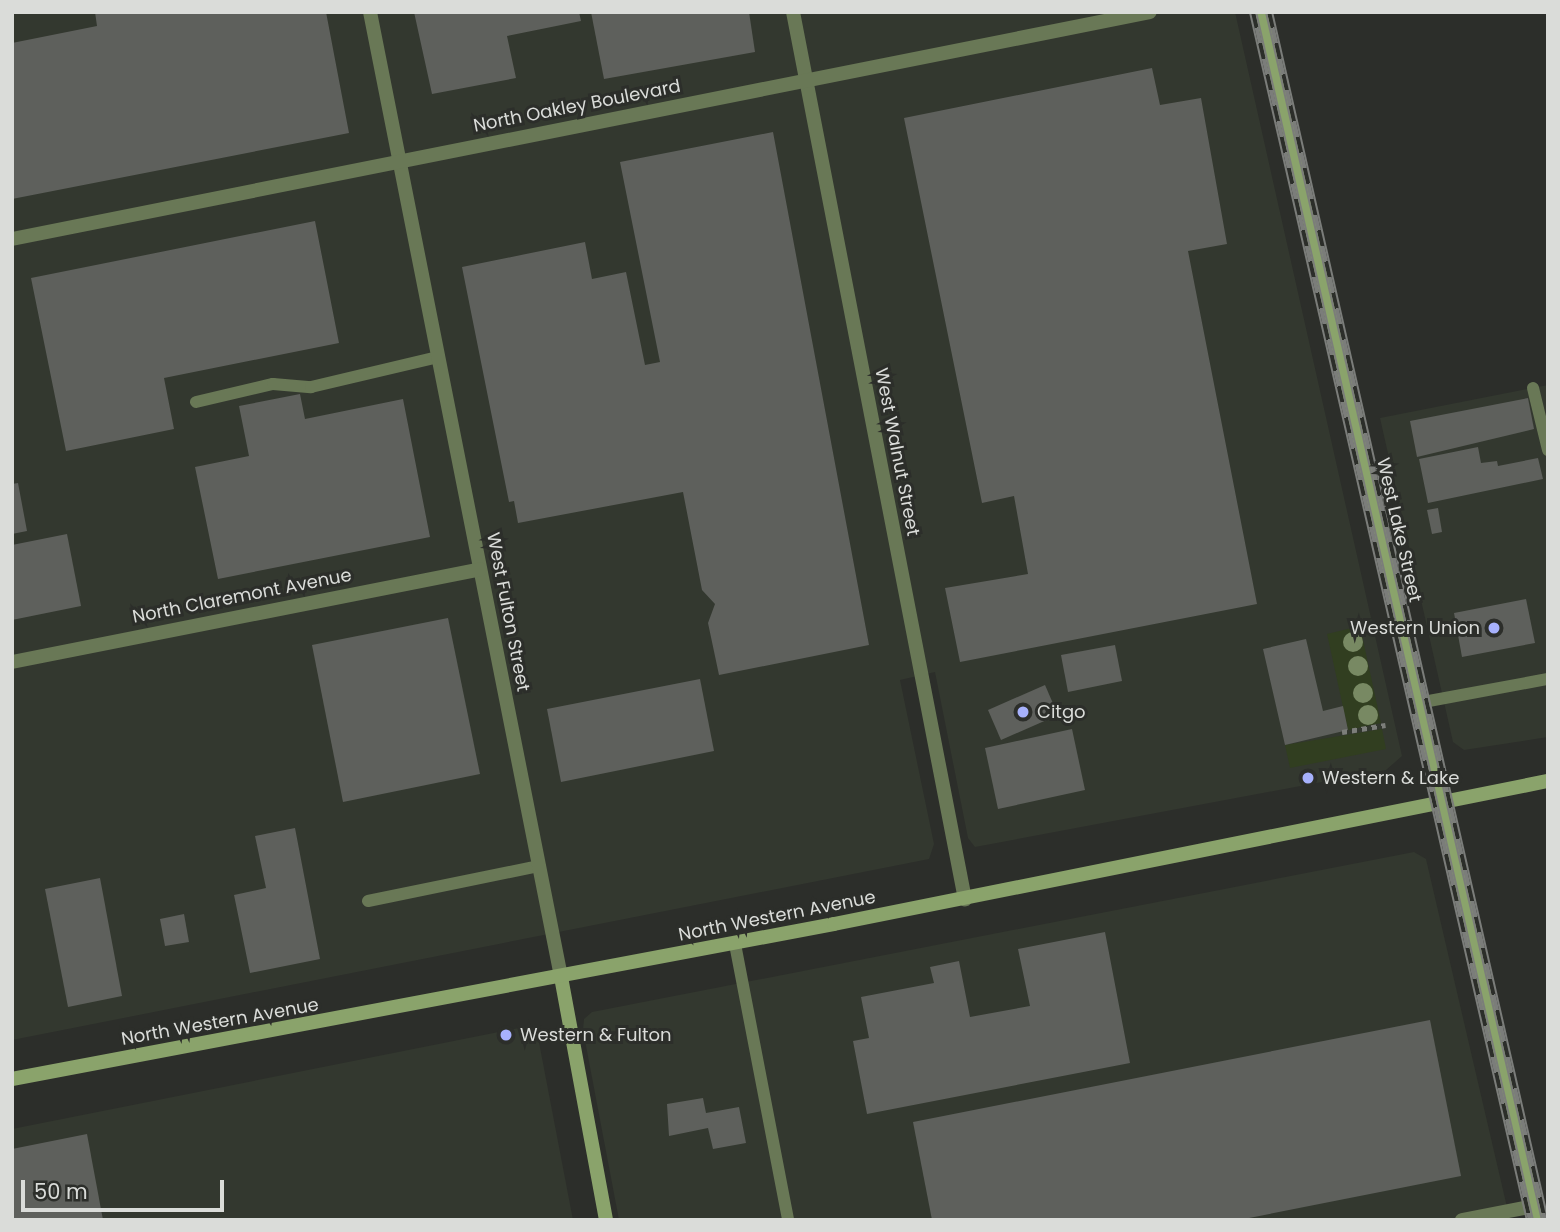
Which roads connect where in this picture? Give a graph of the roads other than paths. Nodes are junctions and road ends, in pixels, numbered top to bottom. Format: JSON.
{"nodes":[{"id":1,"x":370,"y":12,"type":"edge"},
{"id":2,"x":793,"y":12,"type":"edge"},
{"id":3,"x":1150,"y":12,"type":"edge"},
{"id":4,"x":1262,"y":12,"type":"edge"},
{"id":5,"x":806,"y":80,"type":"junction"},
{"id":6,"x":399,"y":161,"type":"junction"},
{"id":7,"x":12,"y":239,"type":"edge"},
{"id":8,"x":438,"y":357,"type":"junction"},
{"id":9,"x":1533,"y":388,"type":"dead end"},
{"id":10,"x":196,"y":402,"type":"dead end"},
{"id":11,"x":1548,"y":450,"type":"edge"},
{"id":12,"x":480,"y":569,"type":"junction"},
{"id":13,"x":12,"y":662,"type":"edge"},
{"id":14,"x":1548,"y":679,"type":"edge"},
{"id":15,"x":1418,"y":703,"type":"junction"},
{"id":16,"x":1548,"y":781,"type":"edge"},
{"id":17,"x":1441,"y":803,"type":"junction"},
{"id":18,"x":539,"y":866,"type":"junction"},
{"id":19,"x":965,"y":899,"type":"junction"},
{"id":20,"x":368,"y":901,"type":"dead end"},
{"id":21,"x":735,"y":944,"type":"junction"},
{"id":22,"x":561,"y":977,"type":"junction"},
{"id":23,"x":12,"y":1079,"type":"edge"},
{"id":24,"x":1536,"y":1213,"type":"edge"},
{"id":25,"x":606,"y":1220,"type":"edge"},
{"id":26,"x":788,"y":1220,"type":"edge"},
{"id":27,"x":1462,"y":1220,"type":"edge"}],
"edges":[{"from":1,"to":6,"type":"street","name":"West Fulton Street"},
{"from":2,"to":5,"type":"street","name":"West Walnut Street"},
{"from":3,"to":5,"type":"street","name":"North Oakley Boulevard"},
{"from":4,"to":15,"type":"main road","name":"West Lake Street"},
{"from":5,"to":6,"type":"street","name":"North Oakley Boulevard"},
{"from":5,"to":19,"type":"street","name":"West Walnut Street"},
{"from":6,"to":7,"type":"street","name":"North Oakley Boulevard"},
{"from":6,"to":8,"type":"street","name":"West Fulton Street"},
{"from":8,"to":10,"type":"lane"},
{"from":8,"to":12,"type":"street","name":"West Fulton Street"},
{"from":9,"to":11,"type":"lane"},
{"from":12,"to":13,"type":"street","name":"North Claremont Avenue"},
{"from":12,"to":18,"type":"street","name":"West Fulton Street"},
{"from":14,"to":15,"type":"lane"},
{"from":15,"to":17,"type":"main road","name":"West Lake Street"},
{"from":16,"to":17,"type":"main road","name":"North Western Avenue"},
{"from":17,"to":19,"type":"main road","name":"North Western Avenue"},
{"from":17,"to":24,"type":"main road","name":"West Lake Street"},
{"from":18,"to":20,"type":"lane"},
{"from":18,"to":22,"type":"street","name":"West Fulton Street"},
{"from":19,"to":21,"type":"main road","name":"North Western Avenue"},
{"from":21,"to":22,"type":"main road","name":"North Western Avenue"},
{"from":21,"to":26,"type":"lane"},
{"from":22,"to":23,"type":"main road","name":"North Western Avenue"},
{"from":22,"to":25,"type":"main road","name":"West Fulton Street"},
{"from":24,"to":27,"type":"street"}]}
